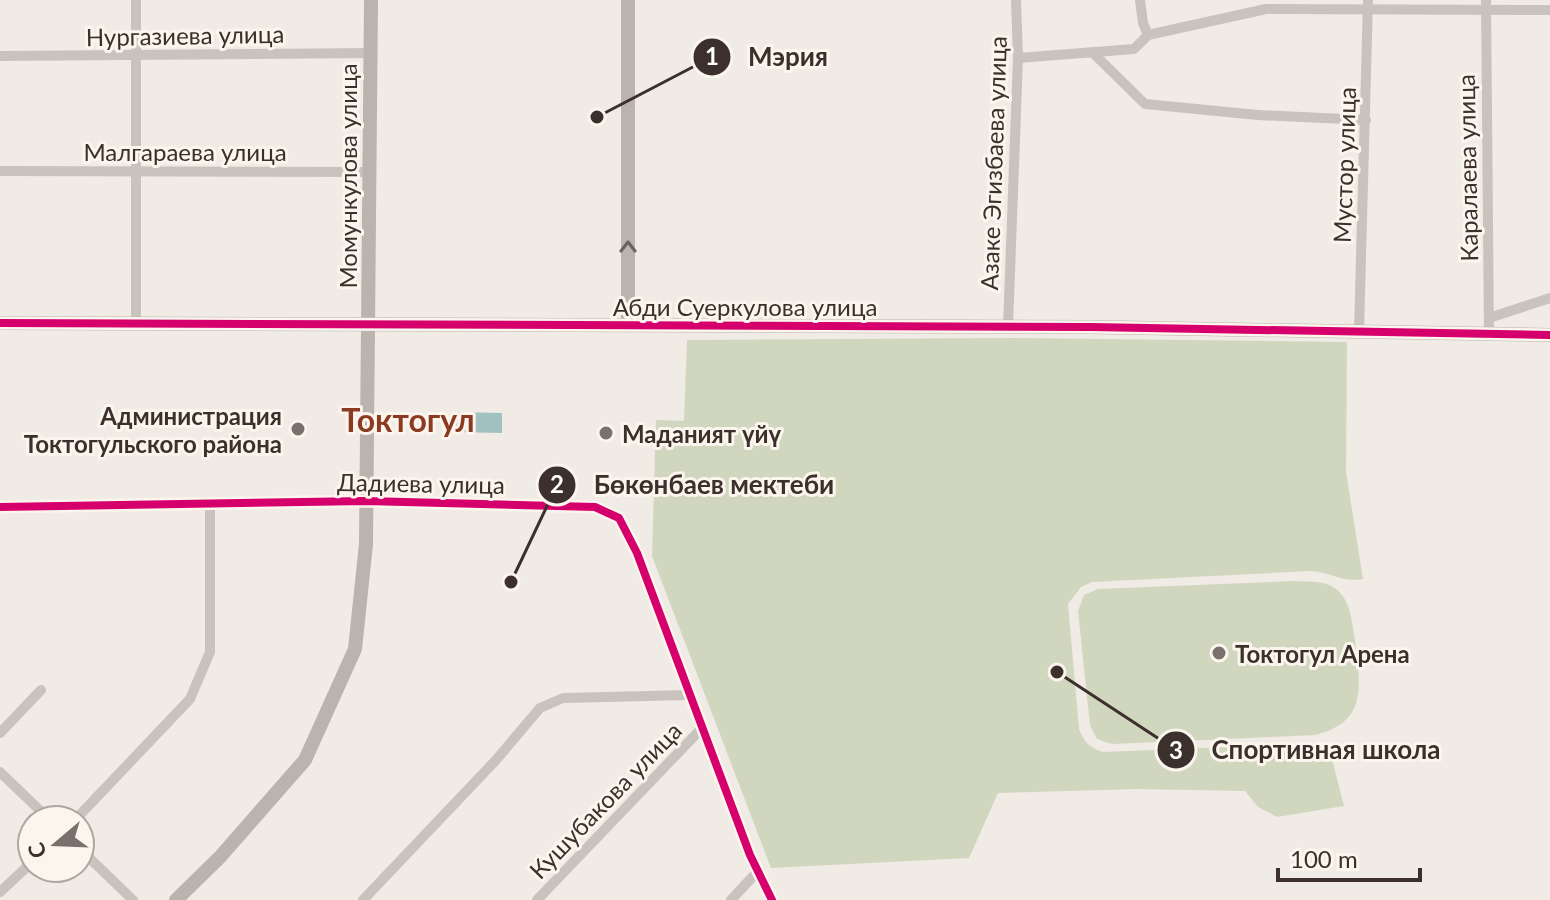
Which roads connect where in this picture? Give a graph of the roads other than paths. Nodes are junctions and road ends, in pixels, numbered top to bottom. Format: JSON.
{"nodes":[{"id":1,"x":136,"y":0,"type":"edge"},
{"id":2,"x":371,"y":0,"type":"edge"},
{"id":3,"x":628,"y":0,"type":"edge"},
{"id":4,"x":1016,"y":0,"type":"edge"},
{"id":5,"x":1140,"y":0,"type":"edge"},
{"id":6,"x":1368,"y":4,"type":"edge"},
{"id":7,"x":1486,"y":5,"type":"edge"},
{"id":8,"x":1550,"y":10,"type":"edge"},
{"id":9,"x":1148,"y":35,"type":"junction"},
{"id":10,"x":1092,"y":52,"type":"junction"},
{"id":11,"x":370,"y":53,"type":"junction"},
{"id":12,"x":0,"y":56,"type":"edge"},
{"id":13,"x":135,"y":56,"type":"junction"},
{"id":14,"x":1018,"y":58,"type":"junction"},
{"id":15,"x":1366,"y":120,"type":"junction"},
{"id":16,"x":135,"y":170,"type":"junction"},
{"id":17,"x":0,"y":171,"type":"edge"},
{"id":18,"x":369,"y":172,"type":"junction"},
{"id":19,"x":1550,"y":298,"type":"edge"},
{"id":20,"x":1489,"y":318,"type":"junction"},
{"id":21,"x":0,"y":323,"type":"edge"},
{"id":22,"x":136,"y":324,"type":"junction"},
{"id":23,"x":368,"y":325,"type":"junction"},
{"id":24,"x":628,"y":325,"type":"junction"},
{"id":25,"x":1008,"y":326,"type":"junction"},
{"id":26,"x":1359,"y":331,"type":"junction"},
{"id":27,"x":1550,"y":335,"type":"edge"},
{"id":28,"x":1489,"y":336,"type":"junction"},
{"id":29,"x":366,"y":501,"type":"junction"},
{"id":30,"x":210,"y":504,"type":"junction"},
{"id":31,"x":0,"y":507,"type":"edge"},
{"id":32,"x":41,"y":690,"type":"dead end"},
{"id":33,"x":690,"y":695,"type":"junction"},
{"id":34,"x":702,"y":728,"type":"junction"},
{"id":35,"x":0,"y":733,"type":"edge"},
{"id":36,"x":0,"y":772,"type":"edge"},
{"id":37,"x":33,"y":804,"type":"edge"},
{"id":38,"x":90,"y":804,"type":"edge"},
{"id":39,"x":96,"y":864,"type":"edge"},
{"id":40,"x":758,"y":871,"type":"junction"},
{"id":41,"x":16,"y":877,"type":"edge"},
{"id":42,"x":0,"y":892,"type":"edge"},
{"id":43,"x":133,"y":900,"type":"edge"},
{"id":44,"x":176,"y":900,"type":"edge"},
{"id":45,"x":363,"y":900,"type":"edge"},
{"id":46,"x":537,"y":900,"type":"edge"},
{"id":47,"x":731,"y":900,"type":"edge"},
{"id":48,"x":772,"y":900,"type":"edge"}],
"edges":[{"from":1,"to":13,"type":"street"},
{"from":2,"to":11,"type":"street","name":"Момункулова улица"},
{"from":24,"to":3,"type":"street","one_way":true},
{"from":4,"to":14,"type":"street","name":"Азаке Эгизбаева улица"},
{"from":5,"to":9,"type":"street"},
{"from":6,"to":7,"type":"street"},
{"from":6,"to":9,"type":"street"},
{"from":6,"to":15,"type":"street","name":"Мустор улица"},
{"from":7,"to":8,"type":"street"},
{"from":7,"to":20,"type":"street","name":"Каралаева улица"},
{"from":9,"to":10,"type":"street"},
{"from":10,"to":14,"type":"street"},
{"from":10,"to":15,"type":"street"},
{"from":11,"to":13,"type":"street","name":"Нургазиева улица"},
{"from":11,"to":18,"type":"street","name":"Момункулова улица"},
{"from":12,"to":13,"type":"street","name":"Нургазиева улица"},
{"from":13,"to":16,"type":"street"},
{"from":14,"to":25,"type":"street","name":"Азаке Эгизбаева улица"},
{"from":15,"to":26,"type":"street","name":"Мустор улица"},
{"from":16,"to":17,"type":"street","name":"Малгараева улица"},
{"from":16,"to":18,"type":"street","name":"Малгараева улица"},
{"from":16,"to":22,"type":"street"},
{"from":18,"to":23,"type":"street","name":"Момункулова улица"},
{"from":19,"to":20,"type":"street"},
{"from":20,"to":28,"type":"street","name":"Каралаева улица"},
{"from":21,"to":22,"type":"street","name":"Абди Суеркулова улица"},
{"from":22,"to":23,"type":"street","name":"Абди Суеркулова улица"},
{"from":23,"to":24,"type":"street","name":"Абди Суеркулова улица"},
{"from":23,"to":29,"type":"street","name":"Момункулова улица"},
{"from":24,"to":25,"type":"street","name":"Абди Суеркулова улица"},
{"from":25,"to":26,"type":"street","name":"Абди Суеркулова улица"},
{"from":26,"to":28,"type":"street","name":"Абди Суеркулова улица"},
{"from":27,"to":28,"type":"street","name":"Абди Суеркулова улица"},
{"from":29,"to":30,"type":"street","name":"Дадиева улица"},
{"from":29,"to":33,"type":"street","name":"Дадиева улица"},
{"from":29,"to":44,"type":"street","name":"Момункулова улица"},
{"from":30,"to":31,"type":"street","name":"Дадиева улица"},
{"from":30,"to":38,"type":"street"},
{"from":32,"to":35,"type":"street"},
{"from":33,"to":34,"type":"street","name":"Дадиева улица"},
{"from":33,"to":45,"type":"street"},
{"from":34,"to":40,"type":"street","name":"Дадиева улица"},
{"from":34,"to":46,"type":"street","name":"Кушубакова улица"},
{"from":36,"to":37,"type":"street"},
{"from":39,"to":43,"type":"street"},
{"from":40,"to":47,"type":"street"},
{"from":40,"to":48,"type":"street","name":"Дадиева улица"},
{"from":41,"to":42,"type":"street"}]}
